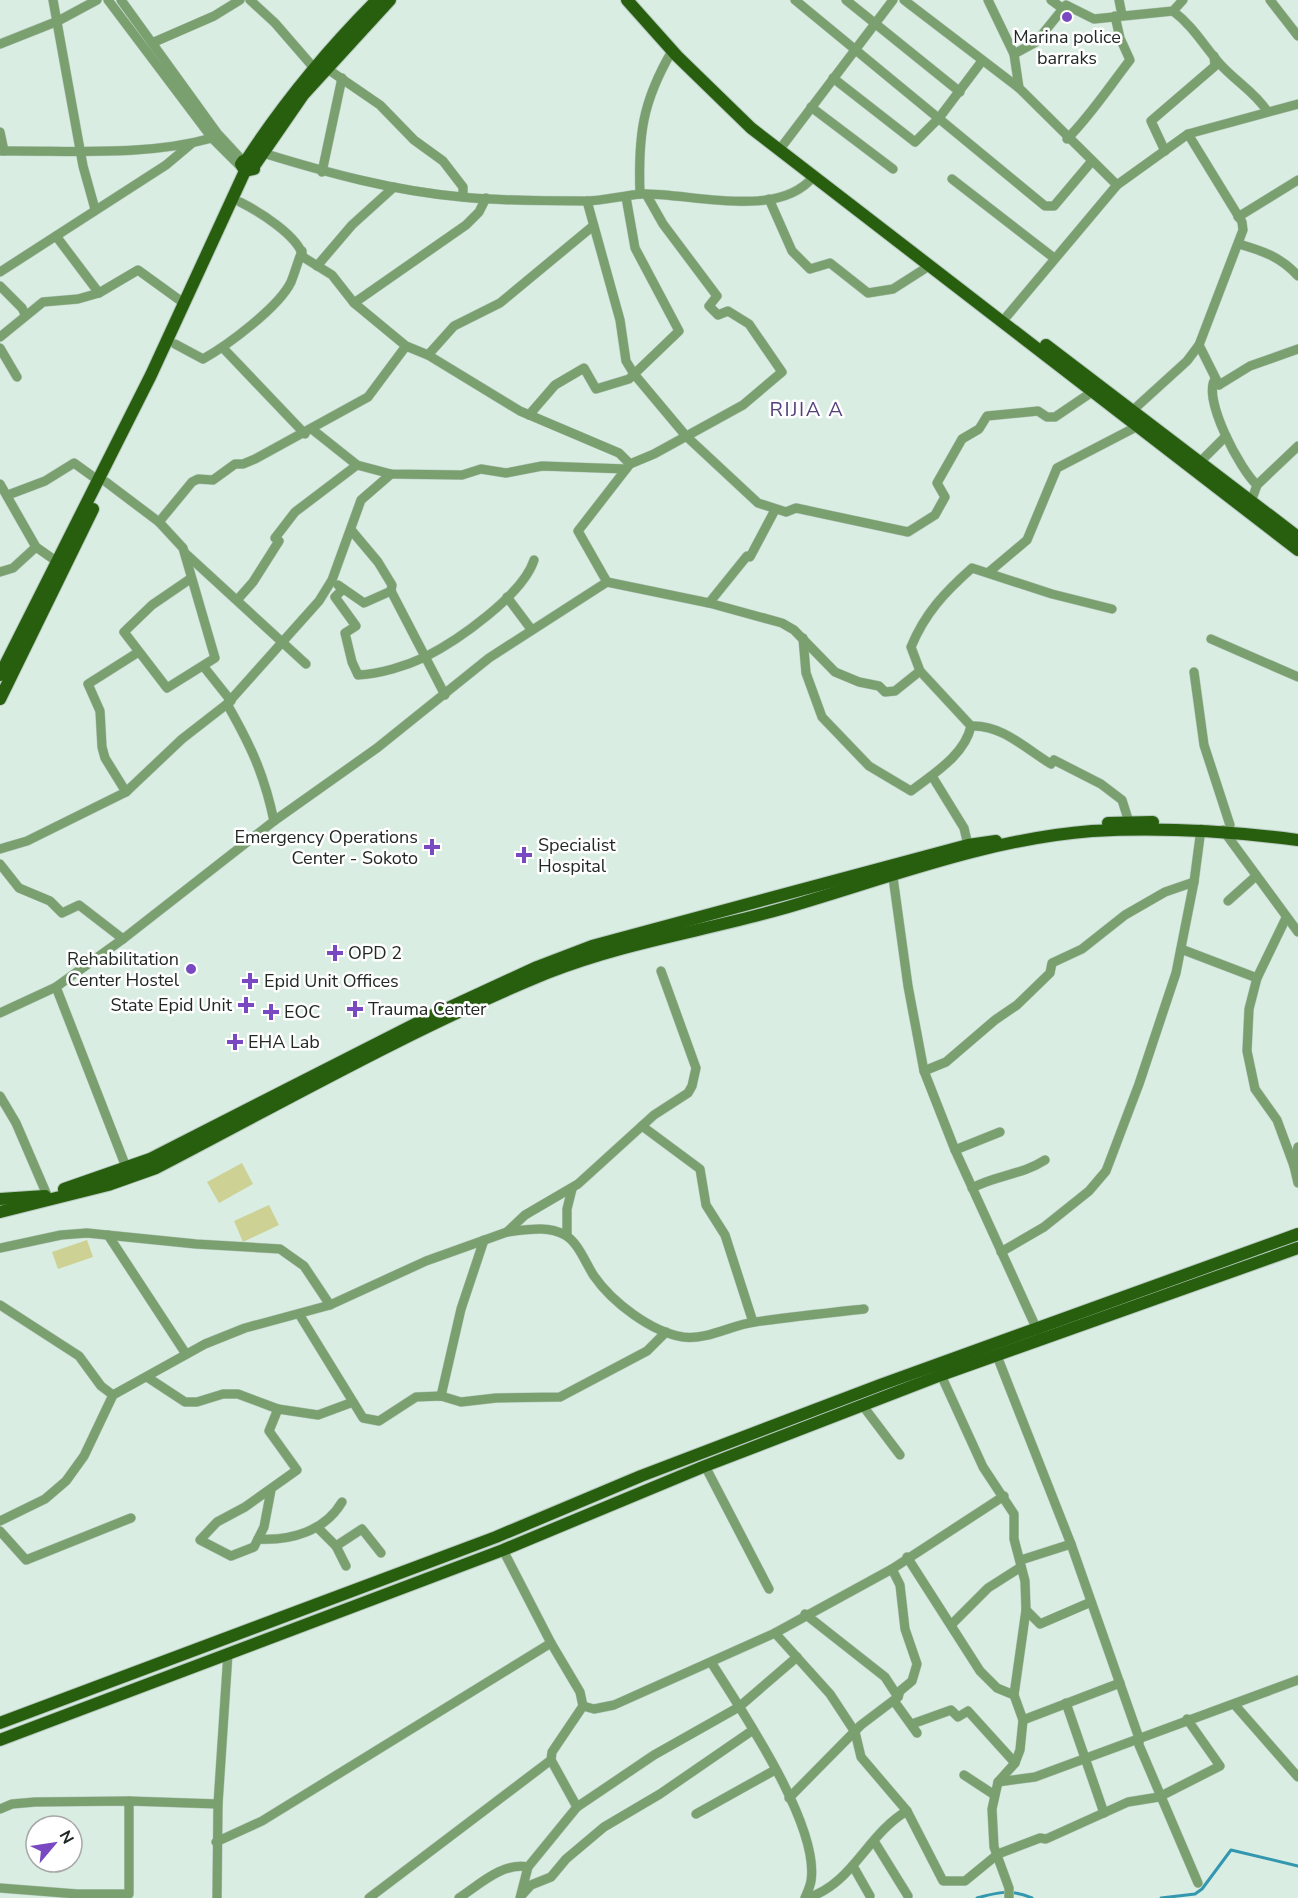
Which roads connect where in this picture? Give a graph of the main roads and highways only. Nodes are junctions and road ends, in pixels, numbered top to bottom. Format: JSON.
{"nodes":[{"id":1,"x":377,"y":0,"type":"edge"},
{"id":2,"x":390,"y":0,"type":"edge"},
{"id":3,"x":627,"y":0,"type":"edge"},
{"id":4,"x":638,"y":0,"type":"edge"},
{"id":5,"x":364,"y":6,"type":"edge"},
{"id":6,"x":320,"y":68,"type":"junction"},
{"id":7,"x":248,"y":166,"type":"junction"},
{"id":8,"x":103,"y":482,"type":"junction"},
{"id":9,"x":1298,"y":537,"type":"edge"},
{"id":10,"x":1298,"y":550,"type":"edge"},
{"id":11,"x":0,"y":675,"type":"edge"},
{"id":12,"x":0,"y":699,"type":"edge"},
{"id":13,"x":1227,"y":827,"type":"junction"},
{"id":14,"x":1298,"y":832,"type":"edge"},
{"id":15,"x":1298,"y":840,"type":"edge"},
{"id":16,"x":892,"y":870,"type":"junction"},
{"id":17,"x":0,"y":1199,"type":"edge"},
{"id":18,"x":0,"y":1212,"type":"edge"},
{"id":19,"x":1298,"y":1234,"type":"edge"},
{"id":20,"x":1298,"y":1248,"type":"edge"},
{"id":21,"x":1039,"y":1335,"type":"junction"},
{"id":22,"x":0,"y":1723,"type":"edge"},
{"id":23,"x":0,"y":1740,"type":"edge"}],
"edges":[{"from":1,"to":5,"type":"main road"},
{"from":2,"to":6,"type":"main road"},
{"from":3,"to":10,"type":"main road"},
{"from":4,"to":9,"type":"main road"},
{"from":5,"to":6,"type":"main road"},
{"from":6,"to":7,"type":"main road"},
{"from":6,"to":7,"type":"main road"},
{"from":7,"to":8,"type":"main road"},
{"from":7,"to":8,"type":"main road"},
{"from":8,"to":11,"type":"main road"},
{"from":8,"to":12,"type":"main road"},
{"from":13,"to":14,"type":"main road"},
{"from":13,"to":15,"type":"main road"},
{"from":13,"to":16,"type":"main road"},
{"from":13,"to":16,"type":"main road"},
{"from":16,"to":17,"type":"main road"},
{"from":16,"to":18,"type":"main road"},
{"from":19,"to":21,"type":"main road"},
{"from":20,"to":21,"type":"main road"},
{"from":21,"to":22,"type":"main road"},
{"from":21,"to":23,"type":"main road"}]}
